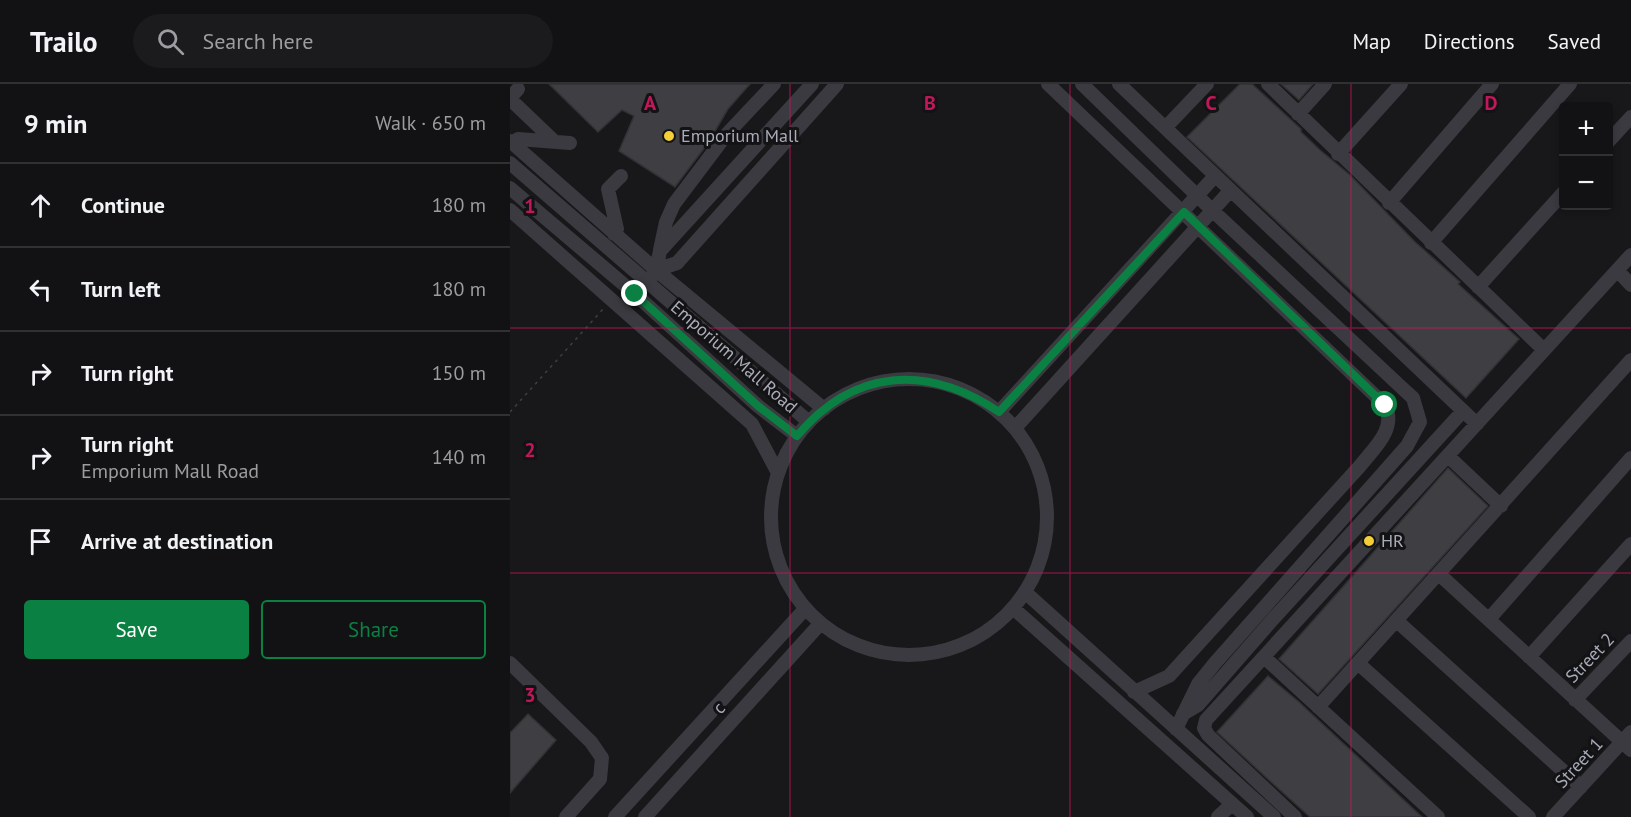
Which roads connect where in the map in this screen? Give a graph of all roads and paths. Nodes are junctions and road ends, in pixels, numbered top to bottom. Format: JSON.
{"nodes":[{"id":1,"x":774,"y":84,"type":"edge"},
{"id":2,"x":813,"y":84,"type":"edge"},
{"id":3,"x":837,"y":84,"type":"edge"},
{"id":4,"x":1048,"y":84,"type":"edge"},
{"id":5,"x":1082,"y":84,"type":"edge"},
{"id":6,"x":1119,"y":84,"type":"edge"},
{"id":7,"x":1207,"y":84,"type":"edge"},
{"id":8,"x":1268,"y":84,"type":"edge"},
{"id":9,"x":1325,"y":84,"type":"edge"},
{"id":10,"x":1401,"y":84,"type":"edge"},
{"id":11,"x":1492,"y":84,"type":"edge"},
{"id":12,"x":1570,"y":84,"type":"edge"},
{"id":13,"x":513,"y":95,"type":"edge"},
{"id":14,"x":1298,"y":114,"type":"junction"},
{"id":15,"x":1631,"y":117,"type":"edge"},
{"id":16,"x":1166,"y":127,"type":"junction"},
{"id":17,"x":1613,"y":137,"type":"edge"},
{"id":18,"x":551,"y":138,"type":"junction"},
{"id":19,"x":511,"y":139,"type":"edge"},
{"id":20,"x":570,"y":143,"type":"dead end"},
{"id":21,"x":1338,"y":154,"type":"junction"},
{"id":22,"x":510,"y":163,"type":"edge"},
{"id":23,"x":621,"y":176,"type":"dead end"},
{"id":24,"x":1215,"y":176,"type":"junction"},
{"id":25,"x":510,"y":188,"type":"edge"},
{"id":26,"x":1230,"y":191,"type":"junction"},
{"id":27,"x":1199,"y":196,"type":"junction"},
{"id":28,"x":1559,"y":196,"type":"edge"},
{"id":29,"x":1389,"y":203,"type":"junction"},
{"id":30,"x":510,"y":210,"type":"edge"},
{"id":31,"x":1213,"y":211,"type":"junction"},
{"id":32,"x":1184,"y":212,"type":"junction"},
{"id":33,"x":1199,"y":227,"type":"junction"},
{"id":34,"x":614,"y":234,"type":"junction"},
{"id":35,"x":1431,"y":243,"type":"junction"},
{"id":36,"x":660,"y":251,"type":"junction"},
{"id":37,"x":1631,"y":255,"type":"edge"},
{"id":38,"x":656,"y":270,"type":"junction"},
{"id":39,"x":1617,"y":270,"type":"junction"},
{"id":40,"x":647,"y":282,"type":"junction"},
{"id":41,"x":1631,"y":285,"type":"edge"},
{"id":42,"x":1478,"y":287,"type":"junction"},
{"id":43,"x":611,"y":301,"type":"junction"},
{"id":44,"x":1544,"y":350,"type":"junction"},
{"id":45,"x":1631,"y":360,"type":"edge"},
{"id":46,"x":1436,"y":386,"type":"junction"},
{"id":47,"x":1413,"y":398,"type":"junction"},
{"id":48,"x":824,"y":409,"type":"junction"},
{"id":49,"x":1463,"y":411,"type":"junction"},
{"id":50,"x":510,"y":412,"type":"edge"},
{"id":51,"x":999,"y":412,"type":"junction"},
{"id":52,"x":809,"y":422,"type":"junction"},
{"id":53,"x":1477,"y":424,"type":"junction"},
{"id":54,"x":1015,"y":428,"type":"junction"},
{"id":55,"x":797,"y":436,"type":"junction"},
{"id":56,"x":1448,"y":456,"type":"junction"},
{"id":57,"x":1631,"y":458,"type":"edge"},
{"id":58,"x":778,"y":473,"type":"junction"},
{"id":59,"x":1501,"y":506,"type":"junction"},
{"id":60,"x":1631,"y":544,"type":"edge"},
{"id":61,"x":1440,"y":575,"type":"junction"},
{"id":62,"x":1025,"y":592,"type":"junction"},
{"id":63,"x":1013,"y":608,"type":"junction"},
{"id":64,"x":805,"y":609,"type":"junction"},
{"id":65,"x":1489,"y":619,"type":"junction"},
{"id":66,"x":1398,"y":622,"type":"junction"},
{"id":67,"x":820,"y":624,"type":"junction"},
{"id":68,"x":1631,"y":641,"type":"edge"},
{"id":69,"x":1264,"y":657,"type":"junction"},
{"id":70,"x":1529,"y":657,"type":"junction"},
{"id":71,"x":510,"y":663,"type":"edge"},
{"id":72,"x":1359,"y":663,"type":"junction"},
{"id":73,"x":1134,"y":692,"type":"junction"},
{"id":74,"x":1575,"y":700,"type":"junction"},
{"id":75,"x":1318,"y":707,"type":"junction"},
{"id":76,"x":1181,"y":715,"type":"junction"},
{"id":77,"x":1176,"y":729,"type":"junction"},
{"id":78,"x":1628,"y":742,"type":"edge"},
{"id":79,"x":1581,"y":787,"type":"junction"},
{"id":80,"x":1232,"y":804,"type":"junction"},
{"id":81,"x":566,"y":817,"type":"edge"},
{"id":82,"x":615,"y":817,"type":"edge"},
{"id":83,"x":645,"y":817,"type":"edge"},
{"id":84,"x":1218,"y":817,"type":"edge"},
{"id":85,"x":1247,"y":817,"type":"edge"},
{"id":86,"x":1274,"y":817,"type":"edge"},
{"id":87,"x":1295,"y":817,"type":"edge"},
{"id":88,"x":1438,"y":817,"type":"edge"},
{"id":89,"x":1529,"y":817,"type":"edge"},
{"id":90,"x":1553,"y":817,"type":"edge"}],
"edges":[{"from":1,"to":36,"type":"street"},
{"from":2,"to":36,"type":"street"},
{"from":3,"to":38,"type":"street"},
{"from":4,"to":32,"type":"street"},
{"from":5,"to":27,"type":"street"},
{"from":6,"to":16,"type":"street"},
{"from":7,"to":16,"type":"street"},
{"from":8,"to":14,"type":"street"},
{"from":9,"to":14,"type":"street"},
{"from":10,"to":21,"type":"street"},
{"from":11,"to":29,"type":"street"},
{"from":12,"to":35,"type":"street"},
{"from":13,"to":18,"type":"street"},
{"from":14,"to":21,"type":"street"},
{"from":15,"to":17,"type":"street"},
{"from":16,"to":24,"type":"street"},
{"from":18,"to":19,"type":"street"},
{"from":18,"to":20,"type":"street"},
{"from":19,"to":34,"type":"street"},
{"from":21,"to":29,"type":"street"},
{"from":22,"to":40,"type":"street"},
{"from":23,"to":34,"type":"street"},
{"from":24,"to":26,"type":"street"},
{"from":24,"to":27,"type":"street"},
{"from":25,"to":55,"type":"street","name":"Emporium Mall Road"},
{"from":26,"to":31,"type":"street"},
{"from":26,"to":46,"type":"street"},
{"from":27,"to":31,"type":"street"},
{"from":27,"to":32,"type":"street"},
{"from":28,"to":42,"type":"street"},
{"from":29,"to":35,"type":"street"},
{"from":30,"to":43,"type":"street"},
{"from":31,"to":33,"type":"street"},
{"from":31,"to":47,"type":"street"},
{"from":32,"to":33,"type":"street"},
{"from":32,"to":51,"type":"street"},
{"from":33,"to":54,"type":"street"},
{"from":33,"to":73,"type":"street"},
{"from":34,"to":38,"type":"street"},
{"from":35,"to":42,"type":"street"},
{"from":36,"to":38,"type":"street"},
{"from":37,"to":39,"type":"street"},
{"from":38,"to":40,"type":"street"},
{"from":38,"to":48,"type":"street"},
{"from":39,"to":41,"type":"street"},
{"from":39,"to":44,"type":"street"},
{"from":40,"to":52,"type":"street"},
{"from":42,"to":44,"type":"street"},
{"from":43,"to":50,"type":"path"},
{"from":43,"to":58,"type":"street"},
{"from":44,"to":53,"type":"street"},
{"from":45,"to":59,"type":"street"},
{"from":46,"to":47,"type":"street"},
{"from":46,"to":49,"type":"street"},
{"from":47,"to":76,"type":"street"},
{"from":48,"to":51,"type":"street"},
{"from":48,"to":52,"type":"street"},
{"from":49,"to":53,"type":"street"},
{"from":49,"to":76,"type":"street"},
{"from":51,"to":54,"type":"street"},
{"from":52,"to":55,"type":"street"},
{"from":53,"to":56,"type":"street"},
{"from":54,"to":62,"type":"street"},
{"from":55,"to":58,"type":"street"},
{"from":56,"to":59,"type":"street"},
{"from":56,"to":69,"type":"street"},
{"from":57,"to":65,"type":"street"},
{"from":58,"to":64,"type":"street"},
{"from":59,"to":61,"type":"street"},
{"from":60,"to":70,"type":"street"},
{"from":61,"to":65,"type":"street"},
{"from":61,"to":66,"type":"street"},
{"from":62,"to":63,"type":"street"},
{"from":62,"to":73,"type":"street"},
{"from":63,"to":67,"type":"street"},
{"from":63,"to":80,"type":"street"},
{"from":64,"to":67,"type":"street"},
{"from":64,"to":82,"type":"street"},
{"from":65,"to":70,"type":"street"},
{"from":66,"to":72,"type":"street"},
{"from":66,"to":79,"type":"street"},
{"from":67,"to":83,"type":"street","name":"c"},
{"from":68,"to":74,"type":"street","name":"Street 2"},
{"from":69,"to":75,"type":"street"},
{"from":69,"to":87,"type":"street"},
{"from":70,"to":74,"type":"street"},
{"from":71,"to":81,"type":"street"},
{"from":72,"to":75,"type":"street"},
{"from":72,"to":89,"type":"street"},
{"from":73,"to":77,"type":"street"},
{"from":74,"to":78,"type":"street"},
{"from":75,"to":88,"type":"street"},
{"from":76,"to":77,"type":"street"},
{"from":77,"to":86,"type":"street"},
{"from":78,"to":79,"type":"street","name":"Street 1"},
{"from":79,"to":90,"type":"street","name":"Street 1"},
{"from":80,"to":84,"type":"street"},
{"from":80,"to":85,"type":"street"}]}
